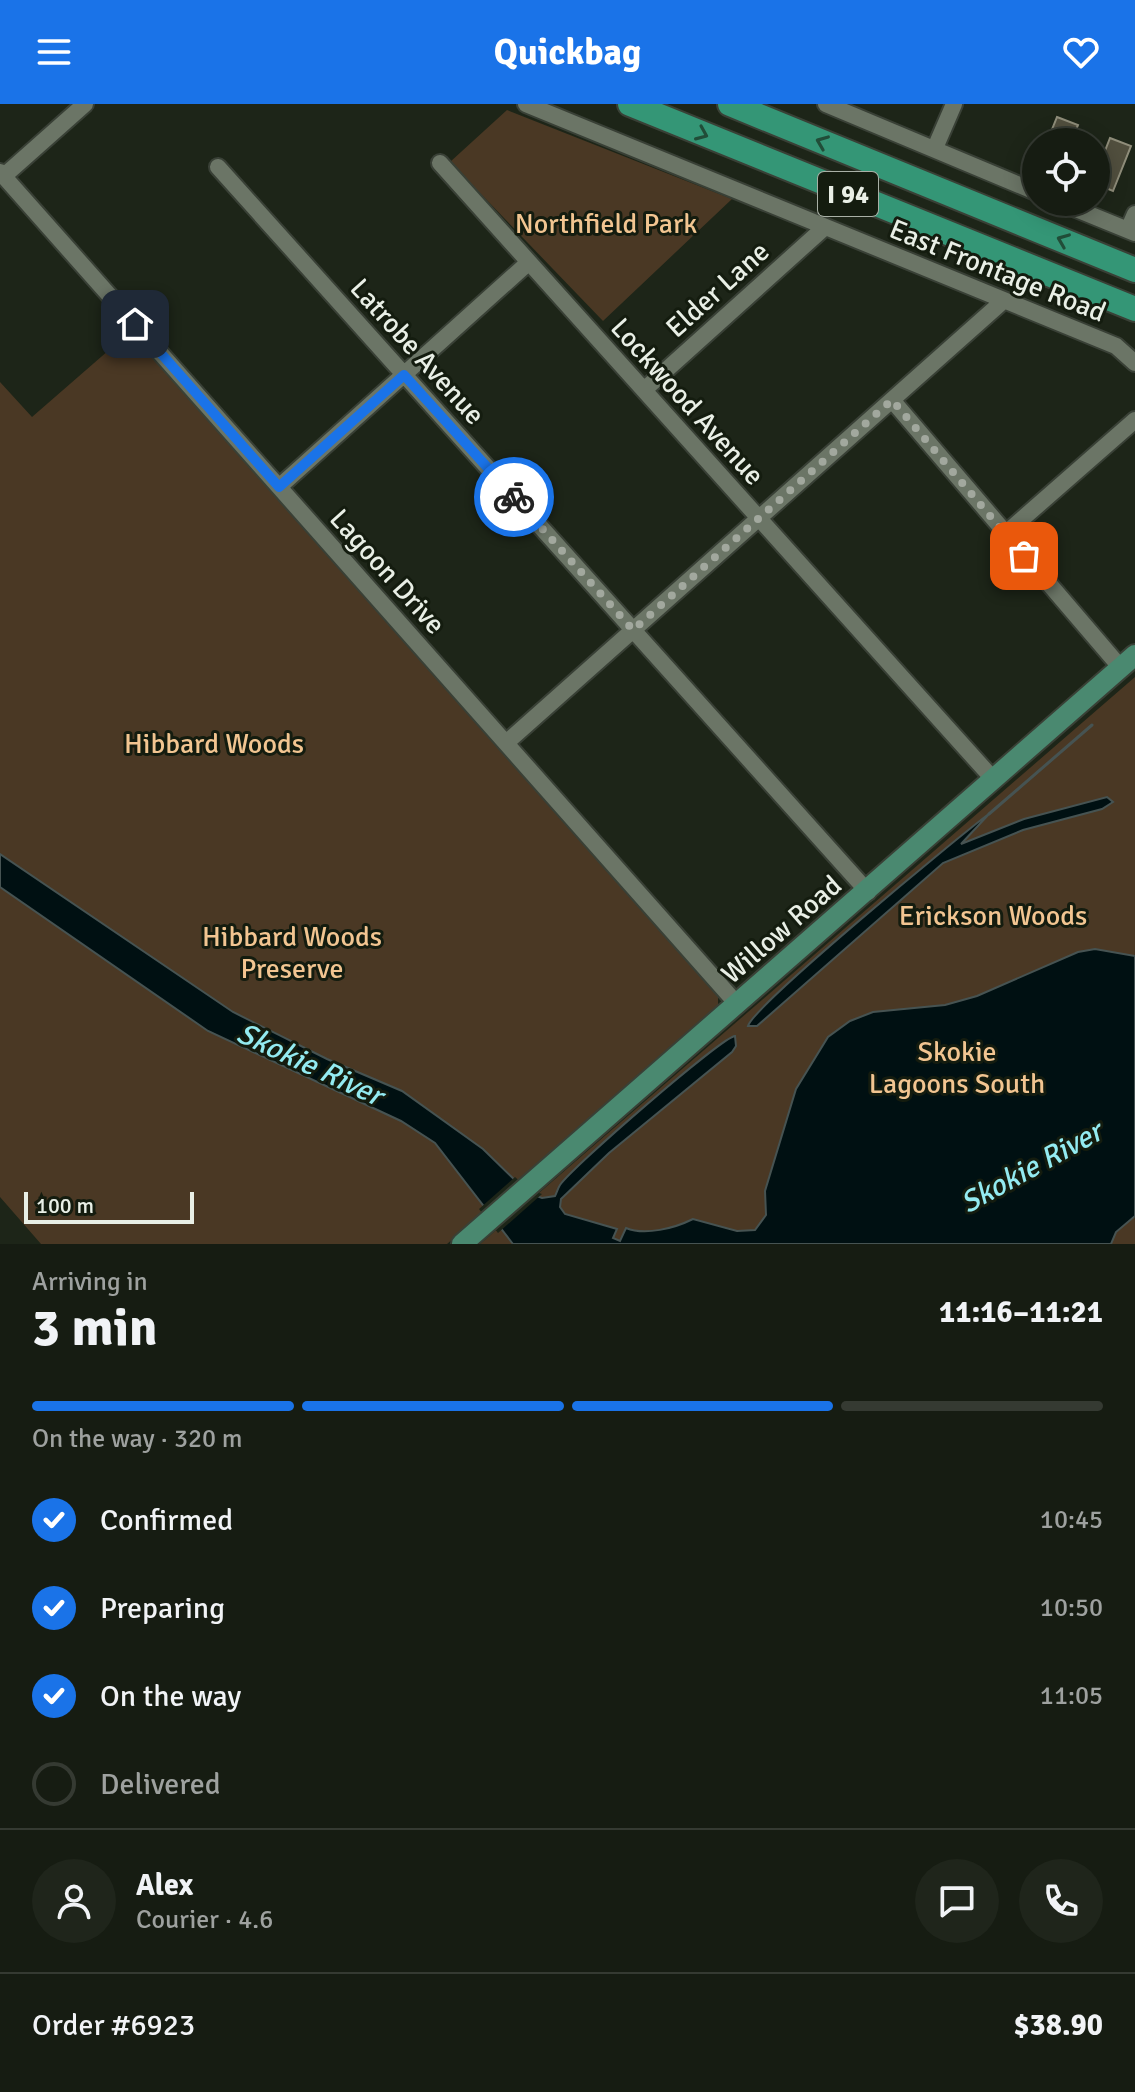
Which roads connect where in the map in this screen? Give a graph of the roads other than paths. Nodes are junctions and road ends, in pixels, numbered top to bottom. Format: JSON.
{"nodes":[{"id":1,"x":85,"y":104,"type":"edge"},
{"id":2,"x":526,"y":104,"type":"edge"},
{"id":3,"x":630,"y":104,"type":"edge"},
{"id":4,"x":730,"y":104,"type":"edge"},
{"id":5,"x":826,"y":104,"type":"edge"},
{"id":6,"x":954,"y":104,"type":"edge"},
{"id":7,"x":935,"y":148,"type":"junction"},
{"id":8,"x":440,"y":163,"type":"dead end"},
{"id":9,"x":218,"y":167,"type":"dead end"},
{"id":10,"x":2,"y":174,"type":"edge"},
{"id":11,"x":1022,"y":186,"type":"edge"},
{"id":12,"x":1135,"y":214,"type":"edge"},
{"id":13,"x":1094,"y":216,"type":"edge"},
{"id":14,"x":825,"y":227,"type":"junction"},
{"id":15,"x":1131,"y":231,"type":"edge"},
{"id":16,"x":529,"y":262,"type":"junction"},
{"id":17,"x":1135,"y":270,"type":"edge"},
{"id":18,"x":1068,"y":282,"type":"junction"},
{"id":19,"x":1002,"y":302,"type":"junction"},
{"id":20,"x":1135,"y":309,"type":"edge"},
{"id":21,"x":1135,"y":324,"type":"edge"},
{"id":22,"x":1135,"y":363,"type":"edge"},
{"id":23,"x":404,"y":375,"type":"junction"},
{"id":24,"x":644,"y":390,"type":"junction"},
{"id":25,"x":892,"y":400,"type":"junction"},
{"id":26,"x":1135,"y":420,"type":"edge"},
{"id":27,"x":279,"y":487,"type":"junction"},
{"id":28,"x":759,"y":518,"type":"junction"},
{"id":29,"x":1005,"y":534,"type":"junction"},
{"id":30,"x":633,"y":630,"type":"junction"},
{"id":31,"x":1128,"y":662,"type":"edge"},
{"id":32,"x":506,"y":743,"type":"junction"},
{"id":33,"x":994,"y":780,"type":"junction"},
{"id":34,"x":868,"y":892,"type":"junction"},
{"id":35,"x":737,"y":1004,"type":"junction"},
{"id":36,"x":462,"y":1244,"type":"edge"}],
"edges":[{"from":1,"to":10,"type":"street"},
{"from":2,"to":14,"type":"street","name":"East Frontage Road"},
{"from":3,"to":18,"type":"highway","number":"I 94","one_way":true},
{"from":17,"to":4,"type":"highway","number":"I 94","one_way":true},
{"from":5,"to":7,"type":"street"},
{"from":6,"to":7,"type":"street"},
{"from":7,"to":11,"type":"street"},
{"from":8,"to":16,"type":"street","name":"Lockwood Avenue"},
{"from":9,"to":23,"type":"street","name":"Latrobe Avenue"},
{"from":10,"to":27,"type":"street","name":"Lagoon Drive"},
{"from":12,"to":15,"type":"street"},
{"from":13,"to":15,"type":"street"},
{"from":14,"to":19,"type":"street","name":"East Frontage Road"},
{"from":14,"to":24,"type":"street","name":"Elder Lane"},
{"from":16,"to":23,"type":"street"},
{"from":16,"to":24,"type":"street","name":"Lockwood Avenue"},
{"from":18,"to":20,"type":"highway","number":"I 94"},
{"from":18,"to":21,"type":"highway"},
{"from":19,"to":22,"type":"street","name":"East Frontage Road"},
{"from":19,"to":25,"type":"street"},
{"from":23,"to":27,"type":"street"},
{"from":23,"to":30,"type":"street","name":"Latrobe Avenue"},
{"from":24,"to":28,"type":"street","name":"Lockwood Avenue"},
{"from":25,"to":28,"type":"street"},
{"from":25,"to":29,"type":"street"},
{"from":26,"to":29,"type":"street"},
{"from":27,"to":32,"type":"street","name":"Lagoon Drive"},
{"from":28,"to":30,"type":"street"},
{"from":28,"to":33,"type":"street","name":"Lockwood Avenue"},
{"from":29,"to":31,"type":"street"},
{"from":30,"to":32,"type":"street"},
{"from":30,"to":34,"type":"street","name":"Latrobe Avenue"},
{"from":31,"to":33,"type":"main road","name":"Willow Road"},
{"from":32,"to":35,"type":"street","name":"Lagoon Drive"},
{"from":33,"to":34,"type":"main road","name":"Willow Road"},
{"from":34,"to":35,"type":"main road","name":"Willow Road"},
{"from":35,"to":36,"type":"main road","name":"Willow Road"}]}
